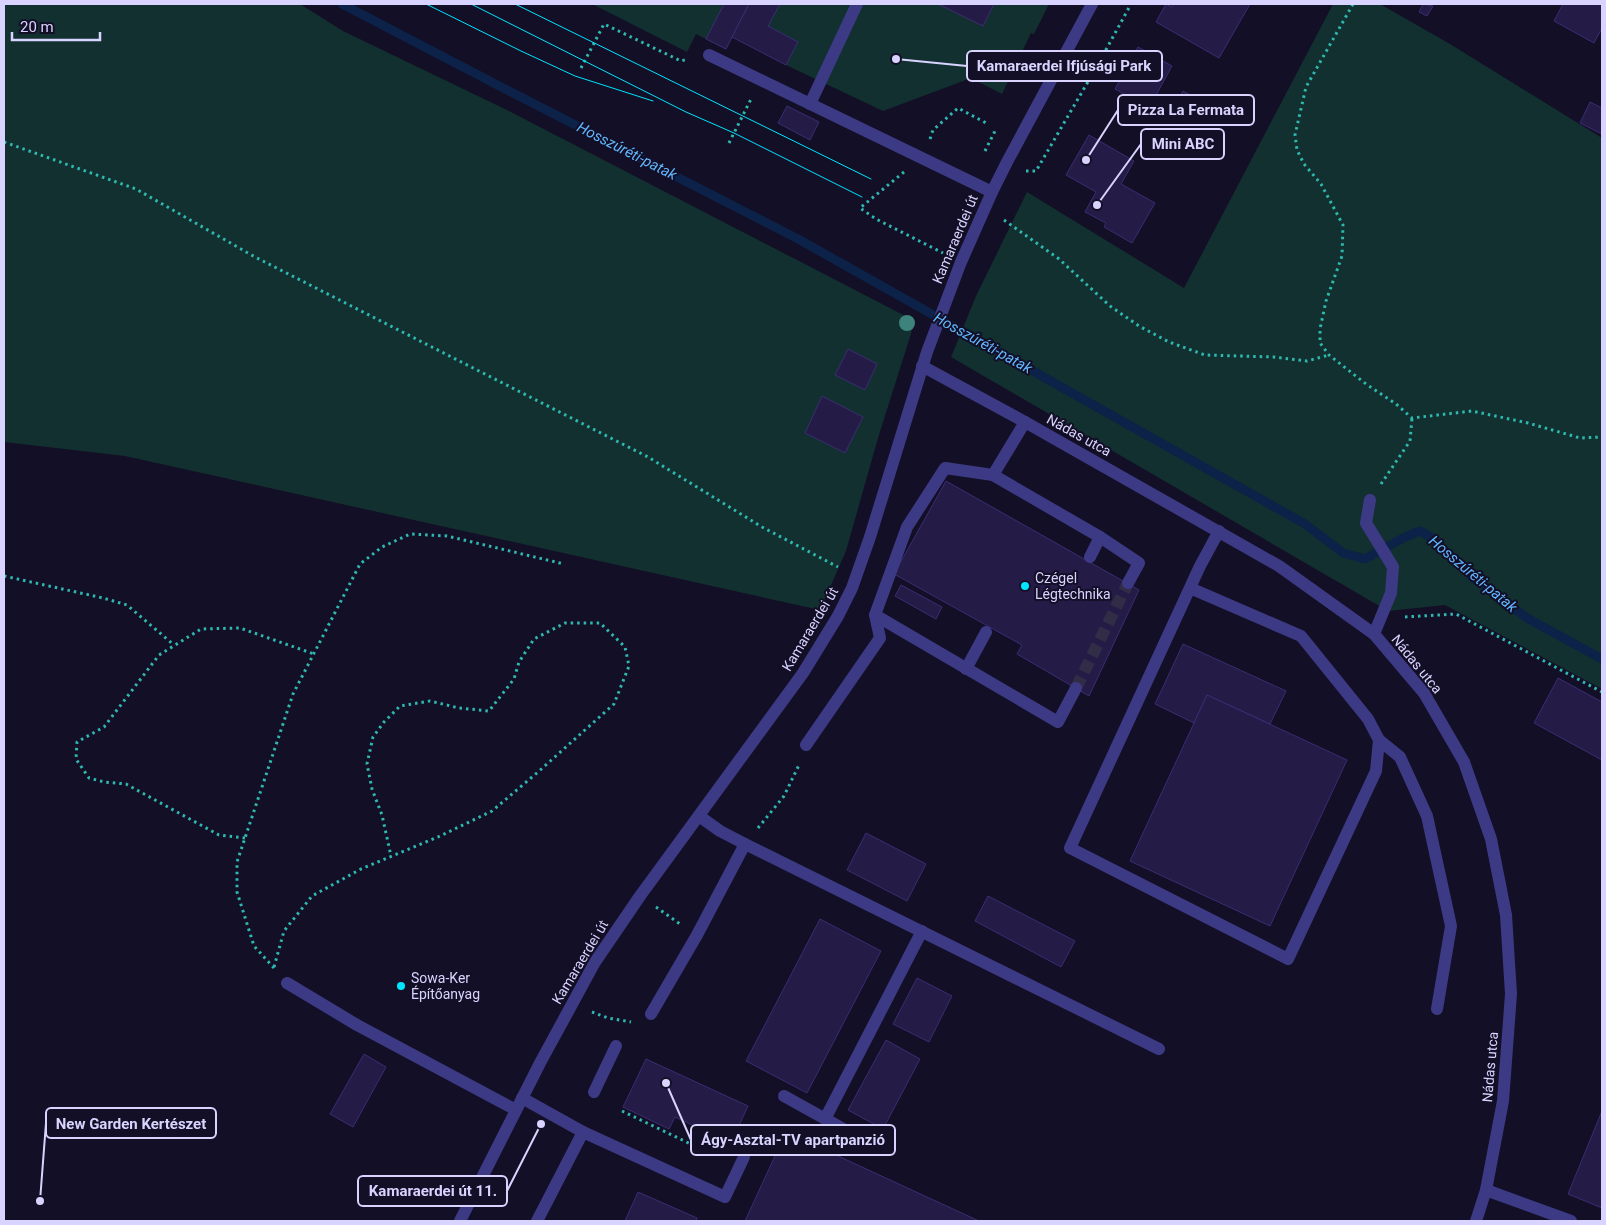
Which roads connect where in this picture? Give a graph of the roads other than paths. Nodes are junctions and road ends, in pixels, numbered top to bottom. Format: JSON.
{"nodes":[{"id":1,"x":857,"y":4,"type":"edge"},
{"id":2,"x":1092,"y":4,"type":"edge"},
{"id":3,"x":709,"y":55,"type":"road end"},
{"id":4,"x":810,"y":104,"type":"junction"},
{"id":5,"x":992,"y":192,"type":"junction"},
{"id":6,"x":922,"y":366,"type":"junction"},
{"id":7,"x":1025,"y":422,"type":"junction"},
{"id":8,"x":993,"y":475,"type":"junction"},
{"id":9,"x":1370,"y":500,"type":"road end"},
{"id":10,"x":1219,"y":531,"type":"junction"},
{"id":11,"x":1100,"y":537,"type":"junction"},
{"id":12,"x":1090,"y":556,"type":"dead end"},
{"id":13,"x":1128,"y":583,"type":"tunnel mouth"},
{"id":14,"x":1190,"y":588,"type":"junction"},
{"id":15,"x":875,"y":615,"type":"junction"},
{"id":16,"x":986,"y":632,"type":"dead end"},
{"id":17,"x":1374,"y":634,"type":"junction"},
{"id":18,"x":966,"y":669,"type":"junction"},
{"id":19,"x":1076,"y":688,"type":"tunnel mouth"},
{"id":20,"x":1379,"y":740,"type":"junction"},
{"id":21,"x":806,"y":745,"type":"road end"},
{"id":22,"x":699,"y":816,"type":"junction"},
{"id":23,"x":745,"y":844,"type":"junction"},
{"id":24,"x":922,"y":931,"type":"junction"},
{"id":25,"x":288,"y":983,"type":"road end"},
{"id":26,"x":1437,"y":1009,"type":"dead end"},
{"id":27,"x":652,"y":1014,"type":"road end"},
{"id":28,"x":616,"y":1046,"type":"dead end"},
{"id":29,"x":1159,"y":1048,"type":"dead end"},
{"id":30,"x":594,"y":1092,"type":"dead end"},
{"id":31,"x":784,"y":1096,"type":"dead end"},
{"id":32,"x":519,"y":1104,"type":"junction"},
{"id":33,"x":826,"y":1118,"type":"junction"},
{"id":34,"x":583,"y":1132,"type":"junction"},
{"id":35,"x":856,"y":1136,"type":"dead end"},
{"id":36,"x":744,"y":1157,"type":"dead end"},
{"id":37,"x":1486,"y":1190,"type":"junction"},
{"id":38,"x":460,"y":1221,"type":"edge"},
{"id":39,"x":537,"y":1221,"type":"edge"},
{"id":40,"x":1476,"y":1221,"type":"edge"},
{"id":41,"x":1571,"y":1221,"type":"edge"}],
"edges":[{"from":1,"to":4,"type":"street"},
{"from":2,"to":5,"type":"street","name":"Kamaraerdei út"},
{"from":3,"to":4,"type":"street"},
{"from":4,"to":5,"type":"street"},
{"from":5,"to":6,"type":"street","name":"Kamaraerdei út"},
{"from":6,"to":7,"type":"street","name":"Nádas utca"},
{"from":6,"to":22,"type":"street","name":"Kamaraerdei út"},
{"from":7,"to":8,"type":"street"},
{"from":7,"to":10,"type":"street","name":"Nádas utca"},
{"from":8,"to":11,"type":"street"},
{"from":8,"to":15,"type":"street"},
{"from":9,"to":17,"type":"street"},
{"from":10,"to":14,"type":"street"},
{"from":10,"to":17,"type":"street","name":"Nádas utca"},
{"from":11,"to":12,"type":"street"},
{"from":11,"to":13,"type":"street"},
{"from":14,"to":20,"type":"street"},
{"from":14,"to":20,"type":"street"},
{"from":15,"to":18,"type":"street"},
{"from":15,"to":21,"type":"street"},
{"from":16,"to":18,"type":"street"},
{"from":17,"to":37,"type":"street","name":"Nádas utca"},
{"from":18,"to":19,"type":"street"},
{"from":20,"to":26,"type":"street"},
{"from":22,"to":23,"type":"street"},
{"from":22,"to":32,"type":"street","name":"Kamaraerdei út"},
{"from":23,"to":24,"type":"street"},
{"from":23,"to":27,"type":"street"},
{"from":24,"to":29,"type":"street"},
{"from":24,"to":33,"type":"street"},
{"from":25,"to":32,"type":"street"},
{"from":28,"to":30,"type":"street"},
{"from":31,"to":33,"type":"street"},
{"from":32,"to":34,"type":"street"},
{"from":32,"to":38,"type":"street","name":"Kamaraerdei út"},
{"from":33,"to":35,"type":"street"},
{"from":34,"to":36,"type":"street"},
{"from":34,"to":39,"type":"street"},
{"from":37,"to":40,"type":"street","name":"Nádas utca"},
{"from":37,"to":41,"type":"street"}]}
